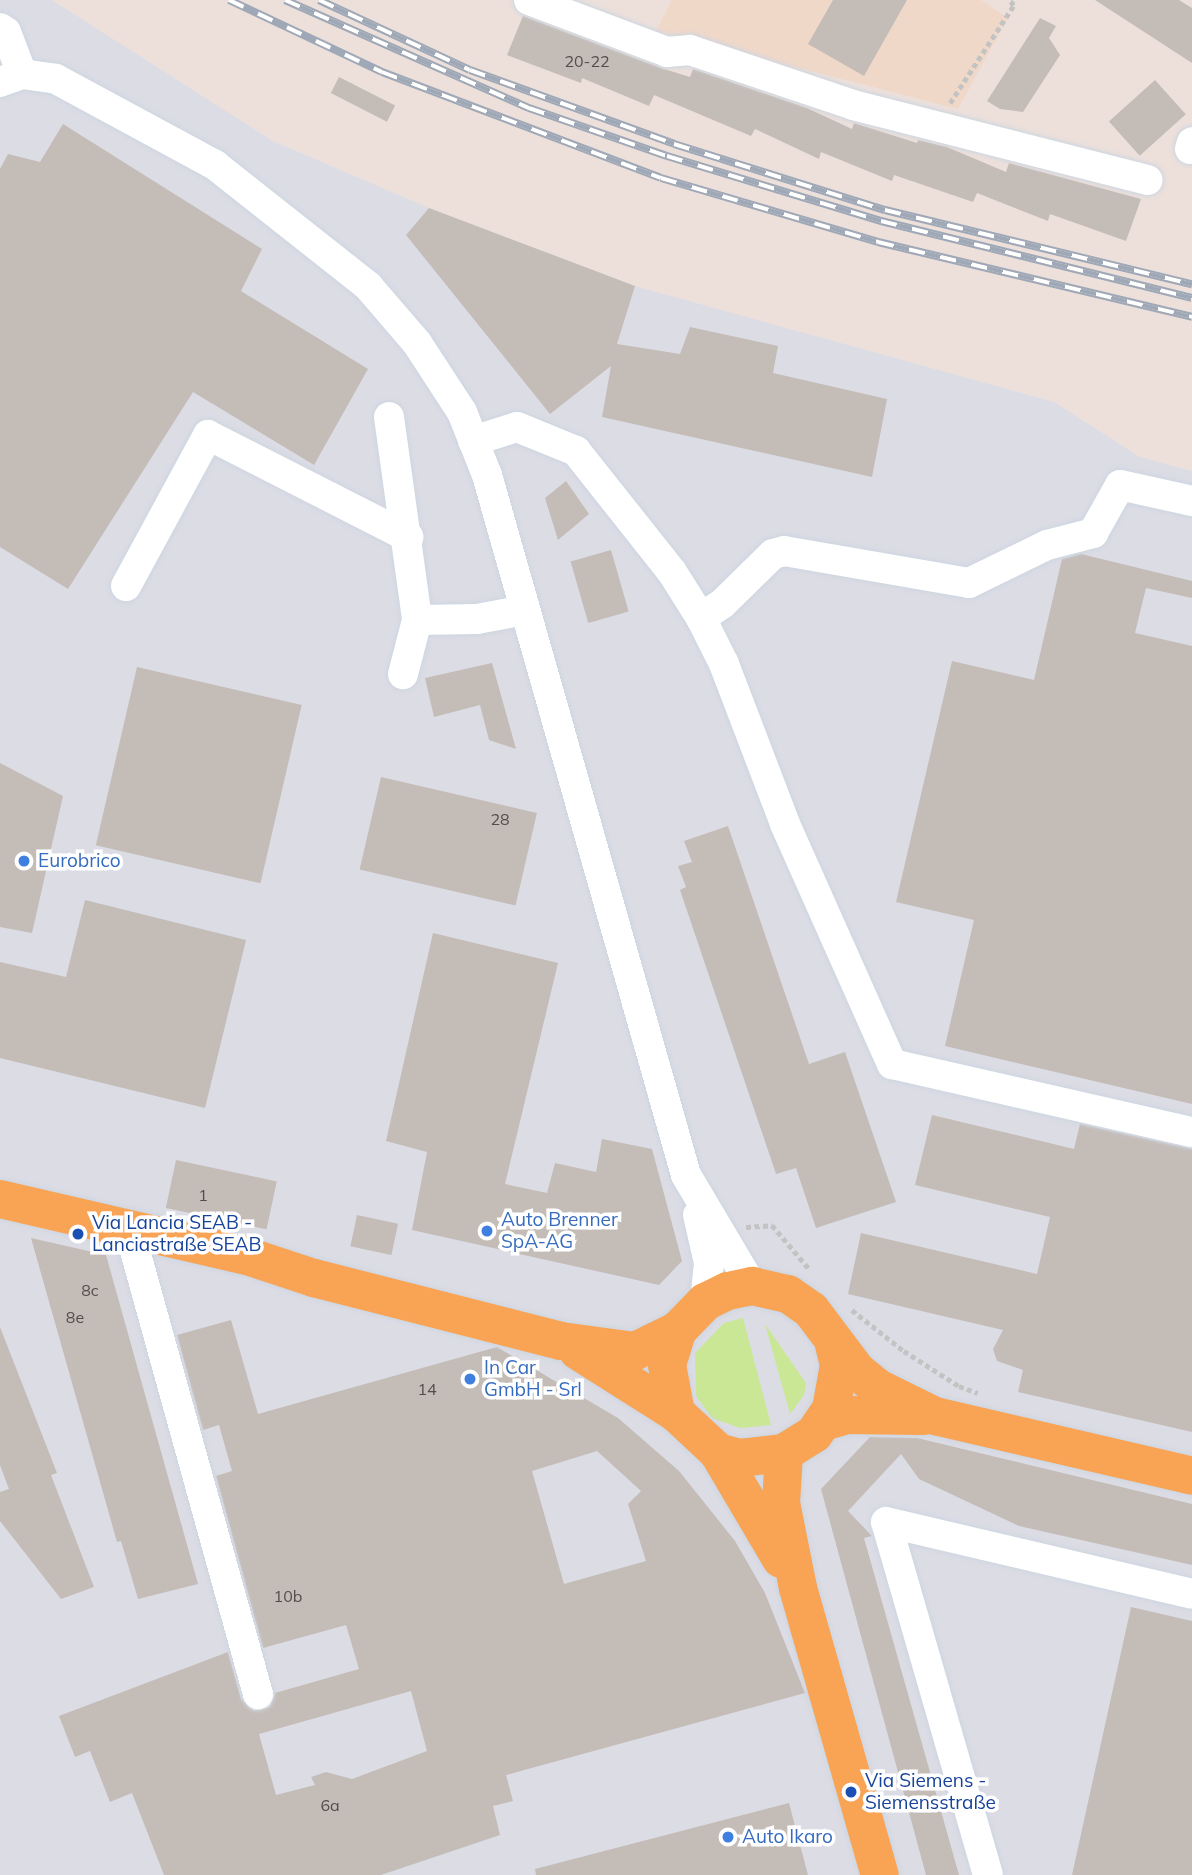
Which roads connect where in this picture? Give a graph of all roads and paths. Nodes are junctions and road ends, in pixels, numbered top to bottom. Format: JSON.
{"nodes":[{"id":1,"x":529,"y":0,"type":"edge"},
{"id":2,"x":1011,"y":2,"type":"edge"},
{"id":3,"x":0,"y":28,"type":"edge"},
{"id":4,"x":11,"y":78,"type":"edge"},
{"id":5,"x":934,"y":128,"type":"junction"},
{"id":6,"x":1148,"y":180,"type":"dead end"},
{"id":7,"x":389,"y":417,"type":"dead end"},
{"id":8,"x":473,"y":441,"type":"junction"},
{"id":9,"x":1192,"y":501,"type":"edge"},
{"id":10,"x":408,"y":537,"type":"junction"},
{"id":11,"x":126,"y":586,"type":"dead end"},
{"id":12,"x":526,"y":610,"type":"junction"},
{"id":13,"x":701,"y":618,"type":"junction"},
{"id":14,"x":417,"y":620,"type":"junction"},
{"id":15,"x":403,"y":674,"type":"dead end"},
{"id":16,"x":1192,"y":1132,"type":"edge"},
{"id":17,"x":696,"y":1197,"type":"junction"},
{"id":18,"x":0,"y":1199,"type":"edge"},
{"id":19,"x":129,"y":1229,"type":"junction"},
{"id":20,"x":718,"y":1233,"type":"junction"},
{"id":21,"x":814,"y":1274,"type":"dead end"},
{"id":22,"x":752,"y":1286,"type":"junction"},
{"id":23,"x":705,"y":1302,"type":"junction"},
{"id":24,"x":850,"y":1308,"type":"dead end"},
{"id":25,"x":678,"y":1330,"type":"junction"},
{"id":26,"x":561,"y":1340,"type":"junction"},
{"id":27,"x":834,"y":1345,"type":"junction"},
{"id":28,"x":984,"y":1395,"type":"dead end"},
{"id":29,"x":676,"y":1413,"type":"junction"},
{"id":30,"x":936,"y":1416,"type":"junction"},
{"id":31,"x":823,"y":1422,"type":"junction"},
{"id":32,"x":718,"y":1452,"type":"junction"},
{"id":33,"x":784,"y":1453,"type":"junction"},
{"id":34,"x":1192,"y":1476,"type":"edge"},
{"id":35,"x":798,"y":1588,"type":"junction"},
{"id":36,"x":1192,"y":1594,"type":"edge"},
{"id":37,"x":258,"y":1694,"type":"dead end"},
{"id":38,"x":880,"y":1875,"type":"edge"},
{"id":39,"x":988,"y":1875,"type":"edge"}],
"edges":[{"from":1,"to":5,"type":"street"},
{"from":2,"to":5,"type":"path"},
{"from":3,"to":4,"type":"street"},
{"from":4,"to":8,"type":"street"},
{"from":5,"to":6,"type":"street"},
{"from":7,"to":10,"type":"street"},
{"from":8,"to":12,"type":"street"},
{"from":8,"to":13,"type":"street"},
{"from":9,"to":13,"type":"street"},
{"from":10,"to":11,"type":"street"},
{"from":10,"to":14,"type":"street"},
{"from":12,"to":14,"type":"street"},
{"from":12,"to":17,"type":"street"},
{"from":13,"to":16,"type":"street"},
{"from":14,"to":15,"type":"street"},
{"from":17,"to":20,"type":"street"},
{"from":17,"to":23,"type":"street"},
{"from":18,"to":19,"type":"main road"},
{"from":19,"to":26,"type":"main road"},
{"from":19,"to":37,"type":"street"},
{"from":20,"to":21,"type":"path"},
{"from":20,"to":22,"type":"street"},
{"from":22,"to":23,"type":"main road"},
{"from":22,"to":27,"type":"main road"},
{"from":23,"to":25,"type":"main road"},
{"from":24,"to":28,"type":"path"},
{"from":25,"to":26,"type":"main road"},
{"from":25,"to":29,"type":"main road"},
{"from":26,"to":29,"type":"main road"},
{"from":27,"to":30,"type":"main road"},
{"from":27,"to":31,"type":"main road"},
{"from":29,"to":32,"type":"main road"},
{"from":30,"to":31,"type":"main road"},
{"from":30,"to":34,"type":"main road"},
{"from":31,"to":33,"type":"main road"},
{"from":32,"to":33,"type":"main road"},
{"from":32,"to":35,"type":"main road"},
{"from":33,"to":35,"type":"main road"},
{"from":35,"to":38,"type":"main road"},
{"from":36,"to":39,"type":"street"}]}
